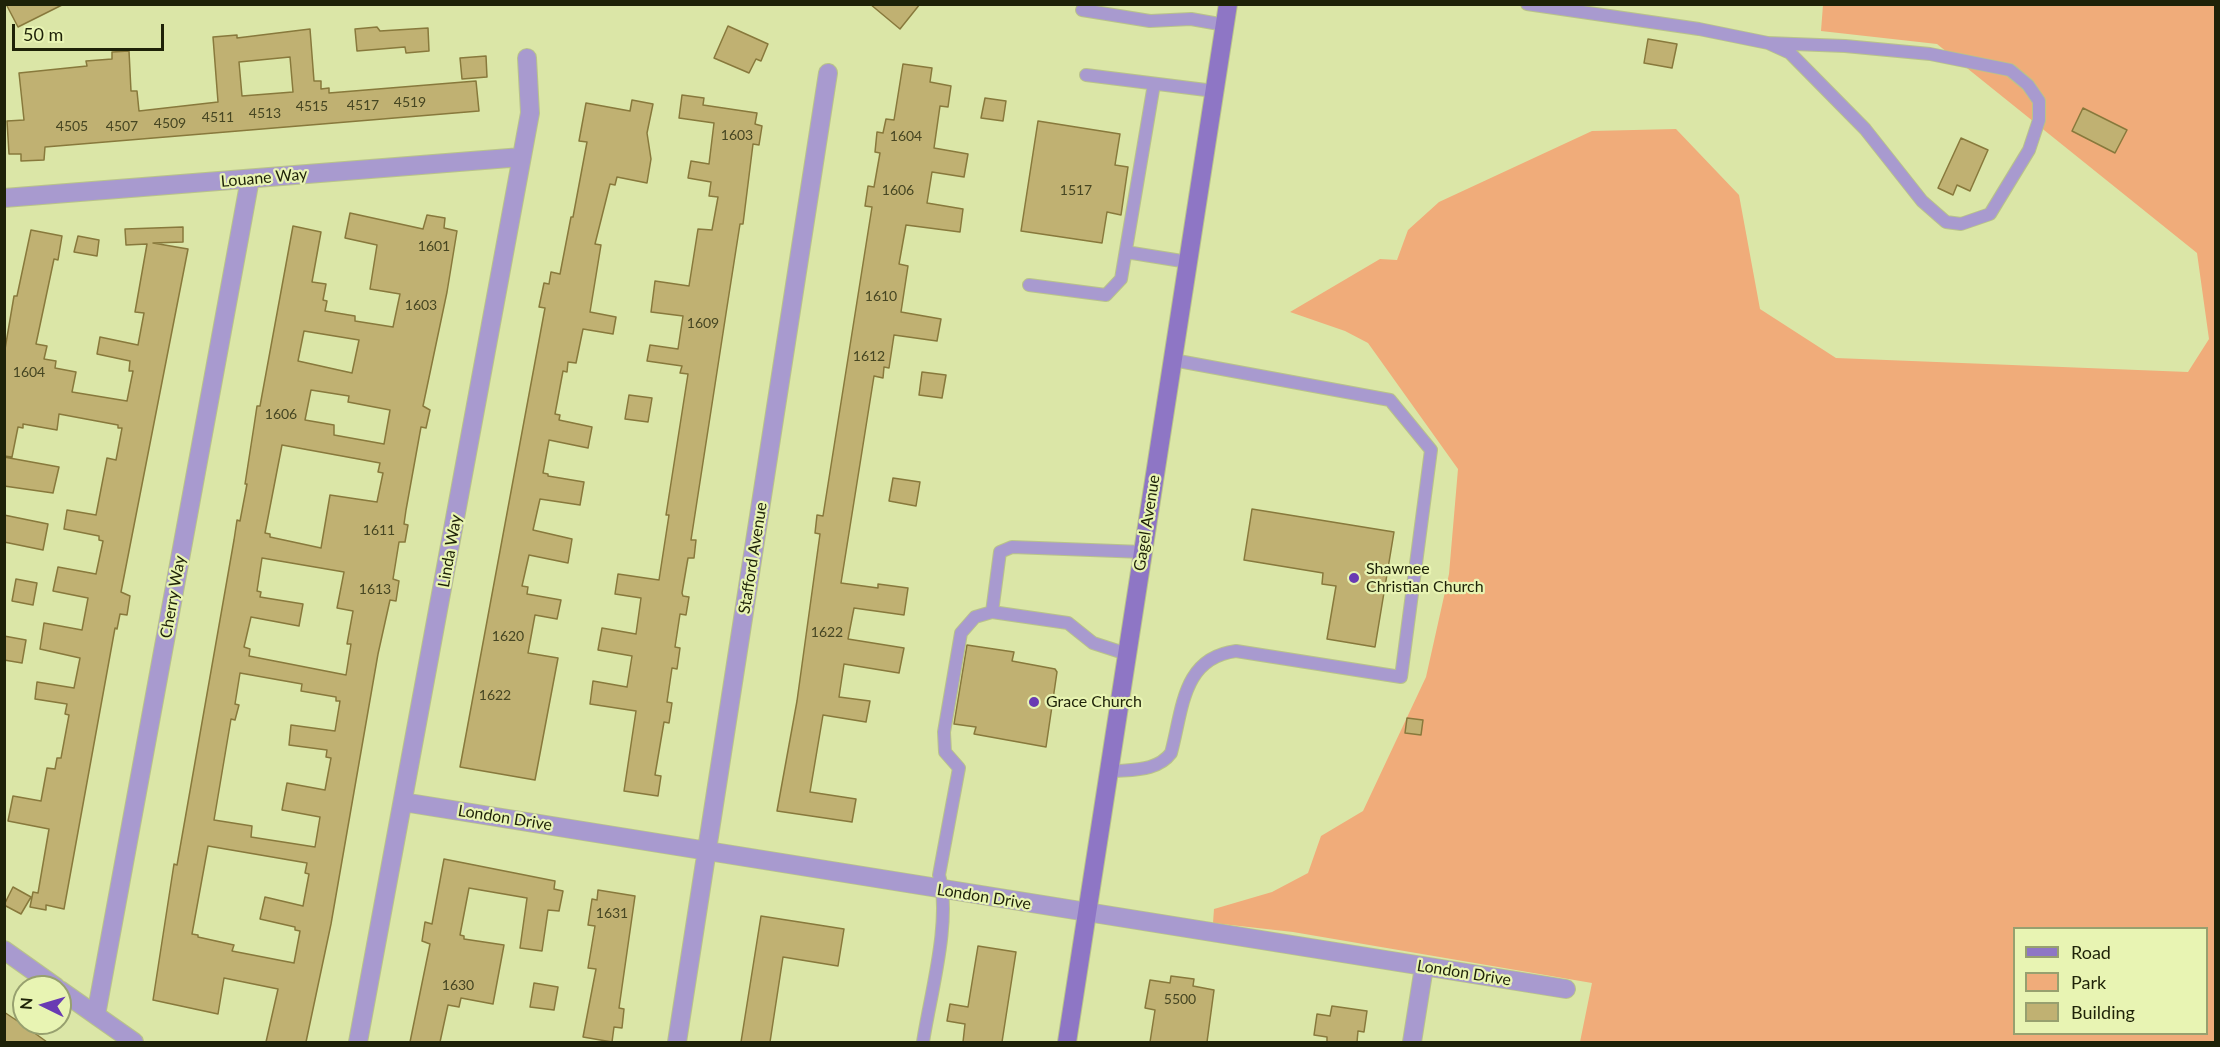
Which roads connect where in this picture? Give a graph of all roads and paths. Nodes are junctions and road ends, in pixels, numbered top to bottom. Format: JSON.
{"nodes":[{"id":1,"x":1228,"y":4,"type":"edge"},
{"id":2,"x":1527,"y":4,"type":"edge"},
{"id":3,"x":1082,"y":10,"type":"dead end"},
{"id":4,"x":1225,"y":25,"type":"junction"},
{"id":5,"x":1768,"y":43,"type":"junction"},
{"id":6,"x":527,"y":58,"type":"dead end"},
{"id":7,"x":828,"y":73,"type":"dead end"},
{"id":8,"x":1086,"y":75,"type":"dead end"},
{"id":9,"x":1154,"y":84,"type":"junction"},
{"id":10,"x":1214,"y":92,"type":"junction"},
{"id":11,"x":522,"y":157,"type":"junction"},
{"id":12,"x":250,"y":179,"type":"junction"},
{"id":13,"x":4,"y":198,"type":"edge"},
{"id":14,"x":1126,"y":252,"type":"junction"},
{"id":15,"x":1188,"y":262,"type":"junction"},
{"id":16,"x":1029,"y":285,"type":"dead end"},
{"id":17,"x":1173,"y":360,"type":"junction"},
{"id":18,"x":1143,"y":552,"type":"junction"},
{"id":19,"x":992,"y":612,"type":"junction"},
{"id":20,"x":1127,"y":654,"type":"junction"},
{"id":21,"x":1108,"y":772,"type":"junction"},
{"id":22,"x":403,"y":802,"type":"junction"},
{"id":23,"x":707,"y":851,"type":"junction"},
{"id":24,"x":943,"y":891,"type":"junction"},
{"id":25,"x":1086,"y":912,"type":"junction"},
{"id":26,"x":4,"y":950,"type":"edge"},
{"id":27,"x":1424,"y":967,"type":"junction"},
{"id":28,"x":39,"y":975,"type":"edge"},
{"id":29,"x":1566,"y":989,"type":"dead end"},
{"id":30,"x":72,"y":998,"type":"edge"},
{"id":31,"x":96,"y":1015,"type":"junction"},
{"id":32,"x":134,"y":1042,"type":"edge"},
{"id":33,"x":358,"y":1042,"type":"edge"},
{"id":34,"x":677,"y":1042,"type":"edge"},
{"id":35,"x":922,"y":1042,"type":"edge"},
{"id":36,"x":1067,"y":1042,"type":"edge"},
{"id":37,"x":1412,"y":1042,"type":"edge"}],
"edges":[{"from":1,"to":4,"type":"street","name":"Gagel Avenue"},
{"from":2,"to":5,"type":"lane"},
{"from":3,"to":4,"type":"lane"},
{"from":4,"to":10,"type":"street","name":"Gagel Avenue"},
{"from":5,"to":5,"type":"lane"},
{"from":6,"to":11,"type":"street","name":"Linda Way"},
{"from":7,"to":23,"type":"street","name":"Stafford Avenue"},
{"from":8,"to":9,"type":"lane"},
{"from":9,"to":10,"type":"lane"},
{"from":9,"to":14,"type":"lane"},
{"from":10,"to":15,"type":"street","name":"Gagel Avenue"},
{"from":11,"to":12,"type":"street","name":"Louane Way"},
{"from":11,"to":22,"type":"street","name":"Linda Way"},
{"from":12,"to":13,"type":"street","name":"Louane Way"},
{"from":12,"to":31,"type":"street","name":"Cherry Way"},
{"from":14,"to":15,"type":"lane"},
{"from":14,"to":16,"type":"lane"},
{"from":15,"to":17,"type":"street","name":"Gagel Avenue"},
{"from":17,"to":18,"type":"street","name":"Gagel Avenue"},
{"from":17,"to":21,"type":"lane"},
{"from":18,"to":19,"type":"lane"},
{"from":18,"to":20,"type":"street","name":"Gagel Avenue"},
{"from":19,"to":20,"type":"lane"},
{"from":19,"to":24,"type":"lane"},
{"from":20,"to":21,"type":"street","name":"Gagel Avenue"},
{"from":21,"to":25,"type":"street","name":"Gagel Avenue"},
{"from":22,"to":23,"type":"street","name":"London Drive"},
{"from":22,"to":33,"type":"street","name":"Linda Way"},
{"from":23,"to":24,"type":"street","name":"London Drive"},
{"from":23,"to":34,"type":"street","name":"Stafford Avenue"},
{"from":24,"to":25,"type":"street","name":"London Drive"},
{"from":24,"to":35,"type":"lane"},
{"from":25,"to":27,"type":"street","name":"London Drive"},
{"from":25,"to":36,"type":"street","name":"Gagel Avenue"},
{"from":26,"to":28,"type":"street"},
{"from":27,"to":29,"type":"street","name":"London Drive"},
{"from":27,"to":37,"type":"street"},
{"from":30,"to":31,"type":"street"},
{"from":31,"to":32,"type":"street"}]}
